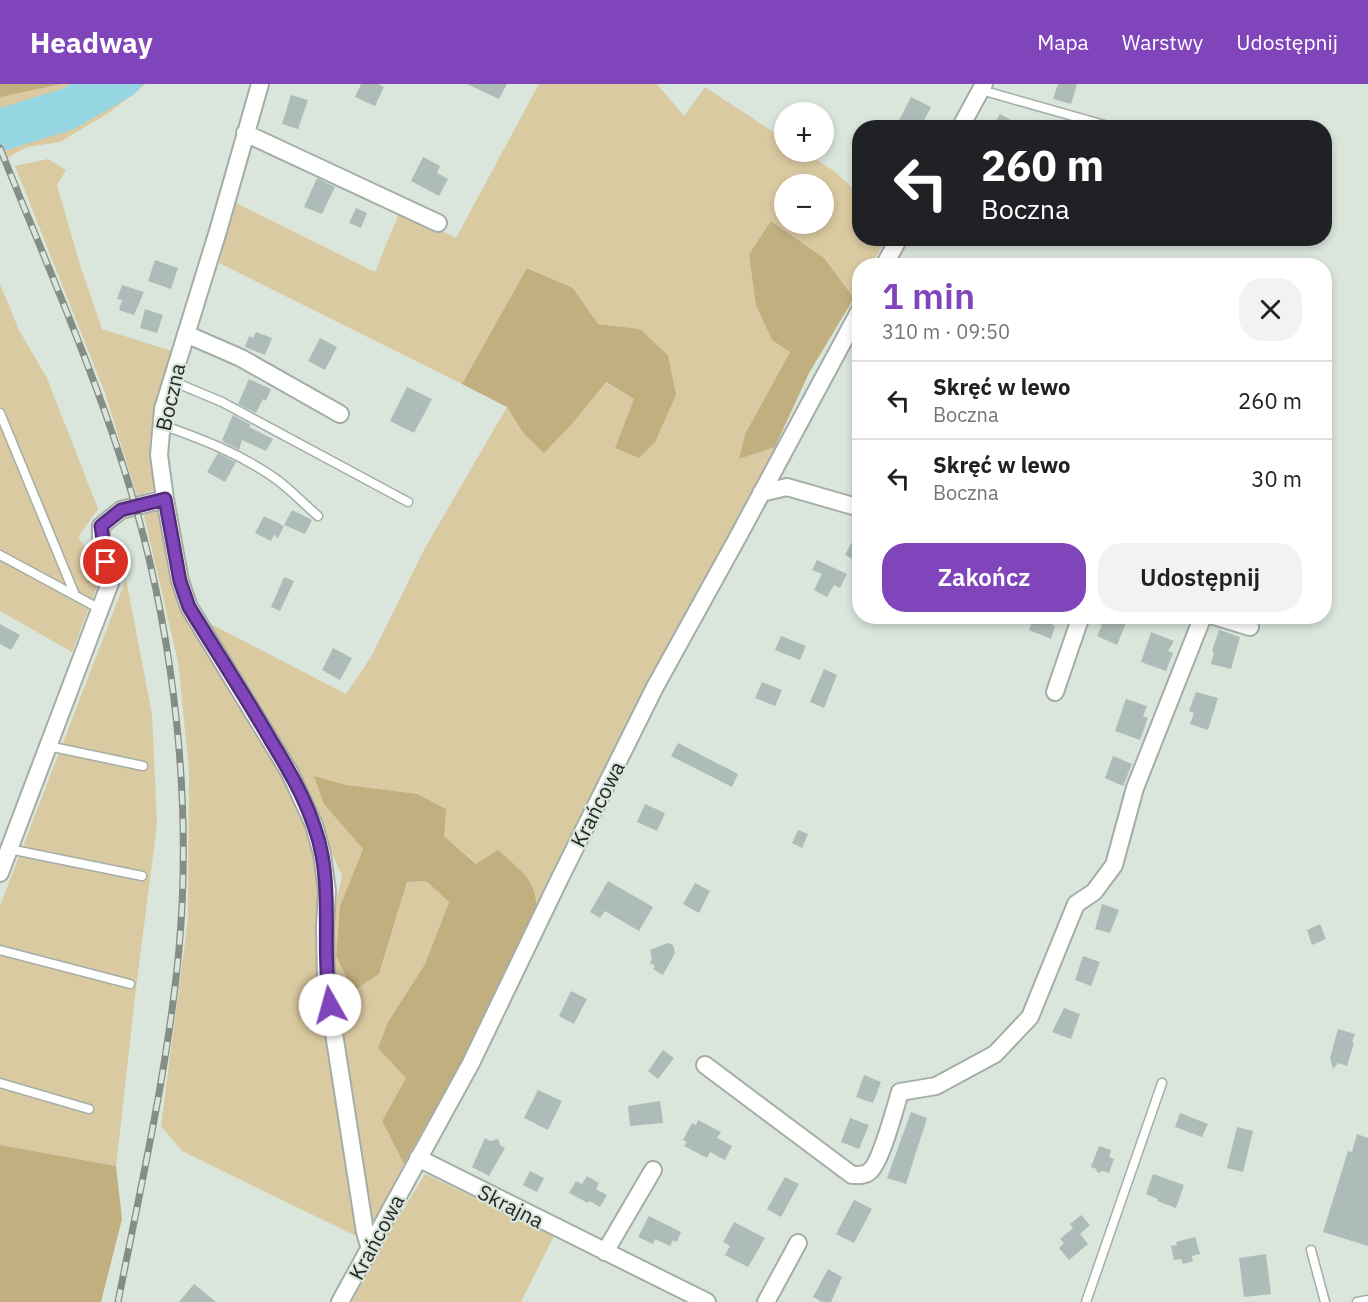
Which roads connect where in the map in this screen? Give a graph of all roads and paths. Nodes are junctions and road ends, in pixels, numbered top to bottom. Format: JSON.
{"nodes":[{"id":1,"x":260,"y":84,"type":"edge"},
{"id":2,"x":982,"y":87,"type":"edge"},
{"id":3,"x":964,"y":120,"type":"edge"},
{"id":4,"x":1089,"y":120,"type":"edge"},
{"id":5,"x":245,"y":133,"type":"junction"},
{"id":6,"x":438,"y":223,"type":"dead end"},
{"id":7,"x":852,"y":325,"type":"edge"},
{"id":8,"x":186,"y":334,"type":"junction"},
{"id":9,"x":172,"y":381,"type":"junction"},
{"id":10,"x":0,"y":413,"type":"edge"},
{"id":11,"x":340,"y":414,"type":"dead end"},
{"id":12,"x":162,"y":425,"type":"junction"},
{"id":13,"x":761,"y":493,"type":"junction"},
{"id":14,"x":165,"y":499,"type":"junction"},
{"id":15,"x":408,"y":502,"type":"dead end"},
{"id":16,"x":852,"y":506,"type":"edge"},
{"id":17,"x":318,"y":516,"type":"dead end"},
{"id":18,"x":0,"y":555,"type":"edge"},
{"id":19,"x":75,"y":595,"type":"junction"},
{"id":20,"x":100,"y":609,"type":"junction"},
{"id":21,"x":1078,"y":624,"type":"edge"},
{"id":22,"x":1200,"y":624,"type":"edge"},
{"id":23,"x":1240,"y":624,"type":"edge"},
{"id":24,"x":1250,"y":627,"type":"dead end"},
{"id":25,"x":1054,"y":692,"type":"dead end"},
{"id":26,"x":48,"y":746,"type":"junction"},
{"id":27,"x":143,"y":766,"type":"dead end"},
{"id":28,"x":9,"y":849,"type":"junction"},
{"id":29,"x":0,"y":873,"type":"edge"},
{"id":30,"x":142,"y":876,"type":"dead end"},
{"id":31,"x":0,"y":950,"type":"edge"},
{"id":32,"x":130,"y":984,"type":"dead end"},
{"id":33,"x":705,"y":1065,"type":"dead end"},
{"id":34,"x":0,"y":1083,"type":"edge"},
{"id":35,"x":1162,"y":1083,"type":"dead end"},
{"id":36,"x":89,"y":1109,"type":"dead end"},
{"id":37,"x":418,"y":1158,"type":"junction"},
{"id":38,"x":653,"y":1170,"type":"dead end"},
{"id":39,"x":798,"y":1243,"type":"dead end"},
{"id":40,"x":370,"y":1249,"type":"junction"},
{"id":41,"x":1311,"y":1250,"type":"dead end"},
{"id":42,"x":605,"y":1252,"type":"junction"},
{"id":43,"x":1368,"y":1300,"type":"edge"},
{"id":44,"x":340,"y":1302,"type":"edge"},
{"id":45,"x":707,"y":1302,"type":"edge"},
{"id":46,"x":766,"y":1302,"type":"edge"},
{"id":47,"x":1086,"y":1302,"type":"edge"},
{"id":48,"x":1325,"y":1302,"type":"edge"},
{"id":49,"x":1357,"y":1302,"type":"edge"}],
"edges":[{"from":1,"to":5,"type":"street","name":"Boczna"},
{"from":2,"to":3,"type":"street"},
{"from":2,"to":4,"type":"lane"},
{"from":5,"to":6,"type":"street"},
{"from":5,"to":8,"type":"street","name":"Boczna"},
{"from":7,"to":13,"type":"street","name":"Krańcowa"},
{"from":8,"to":9,"type":"street","name":"Boczna"},
{"from":8,"to":11,"type":"street"},
{"from":9,"to":12,"type":"street","name":"Boczna"},
{"from":9,"to":15,"type":"lane"},
{"from":10,"to":19,"type":"lane"},
{"from":12,"to":14,"type":"street","name":"Boczna"},
{"from":12,"to":17,"type":"lane"},
{"from":13,"to":16,"type":"street"},
{"from":13,"to":37,"type":"street","name":"Krańcowa"},
{"from":14,"to":20,"type":"street"},
{"from":14,"to":40,"type":"street","name":"Boczna"},
{"from":18,"to":19,"type":"lane"},
{"from":19,"to":20,"type":"lane"},
{"from":20,"to":26,"type":"street"},
{"from":21,"to":25,"type":"street"},
{"from":22,"to":33,"type":"street"},
{"from":23,"to":24,"type":"street"},
{"from":26,"to":27,"type":"lane"},
{"from":26,"to":28,"type":"street"},
{"from":28,"to":29,"type":"street"},
{"from":28,"to":30,"type":"lane"},
{"from":31,"to":32,"type":"lane"},
{"from":34,"to":36,"type":"lane"},
{"from":35,"to":47,"type":"lane"},
{"from":37,"to":40,"type":"street","name":"Krańcowa"},
{"from":37,"to":42,"type":"street","name":"Skrajna"},
{"from":38,"to":42,"type":"street"},
{"from":39,"to":46,"type":"street"},
{"from":40,"to":44,"type":"street","name":"Krańcowa"},
{"from":41,"to":48,"type":"lane"},
{"from":42,"to":45,"type":"street","name":"Skrajna"},
{"from":43,"to":49,"type":"lane"}]}
